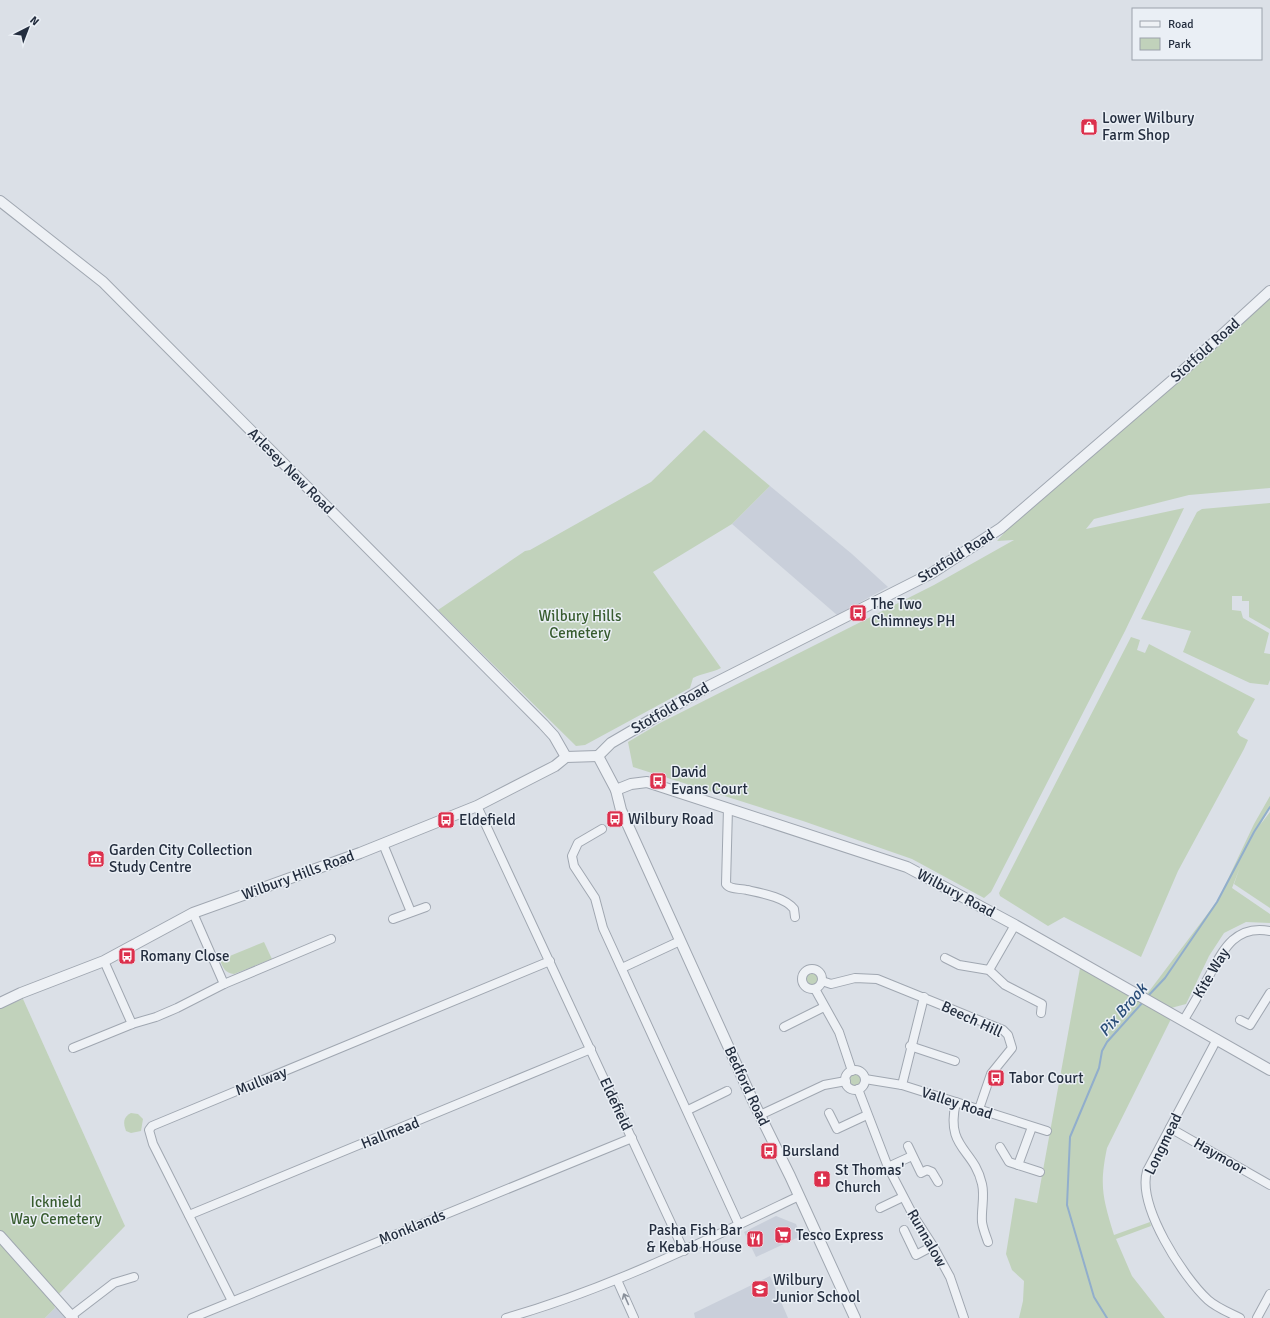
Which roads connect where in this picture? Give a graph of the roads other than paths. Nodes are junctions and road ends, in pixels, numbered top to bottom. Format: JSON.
{"nodes":[{"id":1,"x":0,"y":201,"type":"edge"},
{"id":2,"x":1270,"y":291,"type":"edge"},
{"id":3,"x":598,"y":756,"type":"junction"},
{"id":4,"x":566,"y":758,"type":"junction"},
{"id":5,"x":616,"y":790,"type":"junction"},
{"id":6,"x":477,"y":806,"type":"junction"},
{"id":7,"x":728,"y":808,"type":"junction"},
{"id":8,"x":602,"y":828,"type":"dead end"},
{"id":9,"x":383,"y":844,"type":"junction"},
{"id":10,"x":426,"y":907,"type":"dead end"},
{"id":11,"x":411,"y":912,"type":"junction"},
{"id":12,"x":193,"y":913,"type":"junction"},
{"id":13,"x":796,"y":917,"type":"dead end"},
{"id":14,"x":393,"y":919,"type":"dead end"},
{"id":15,"x":1015,"y":925,"type":"junction"},
{"id":16,"x":1270,"y":931,"type":"edge"},
{"id":17,"x":331,"y":940,"type":"dead end"},
{"id":18,"x":680,"y":941,"type":"junction"},
{"id":19,"x":945,"y":958,"type":"dead end"},
{"id":20,"x":104,"y":961,"type":"junction"},
{"id":21,"x":550,"y":961,"type":"junction"},
{"id":22,"x":622,"y":968,"type":"junction"},
{"id":23,"x":989,"y":970,"type":"junction"},
{"id":24,"x":822,"y":981,"type":"junction"},
{"id":25,"x":224,"y":984,"type":"junction"},
{"id":26,"x":815,"y":989,"type":"junction"},
{"id":27,"x":1270,"y":993,"type":"edge"},
{"id":28,"x":924,"y":997,"type":"junction"},
{"id":29,"x":1267,"y":1002,"type":"edge"},
{"id":30,"x":0,"y":1003,"type":"edge"},
{"id":31,"x":824,"y":1008,"type":"junction"},
{"id":32,"x":1041,"y":1013,"type":"dead end"},
{"id":33,"x":1240,"y":1020,"type":"dead end"},
{"id":34,"x":1183,"y":1021,"type":"junction"},
{"id":35,"x":132,"y":1024,"type":"junction"},
{"id":36,"x":784,"y":1027,"type":"dead end"},
{"id":37,"x":1216,"y":1039,"type":"junction"},
{"id":38,"x":910,"y":1046,"type":"junction"},
{"id":39,"x":73,"y":1048,"type":"dead end"},
{"id":40,"x":591,"y":1050,"type":"junction"},
{"id":41,"x":955,"y":1061,"type":"dead end"},
{"id":42,"x":1270,"y":1070,"type":"edge"},
{"id":43,"x":852,"y":1071,"type":"junction"},
{"id":44,"x":865,"y":1079,"type":"junction"},
{"id":45,"x":846,"y":1081,"type":"junction"},
{"id":46,"x":902,"y":1085,"type":"junction"},
{"id":47,"x":858,"y":1089,"type":"junction"},
{"id":48,"x":726,"y":1091,"type":"dead end"},
{"id":49,"x":956,"y":1102,"type":"junction"},
{"id":50,"x":688,"y":1110,"type":"junction"},
{"id":51,"x":979,"y":1110,"type":"junction"},
{"id":52,"x":829,"y":1113,"type":"dead end"},
{"id":53,"x":760,"y":1115,"type":"junction"},
{"id":54,"x":868,"y":1115,"type":"junction"},
{"id":55,"x":1032,"y":1127,"type":"junction"},
{"id":56,"x":1170,"y":1128,"type":"junction"},
{"id":57,"x":1047,"y":1132,"type":"dead end"},
{"id":58,"x":632,"y":1138,"type":"junction"},
{"id":59,"x":908,"y":1146,"type":"dead end"},
{"id":60,"x":1000,"y":1147,"type":"dead end"},
{"id":61,"x":912,"y":1156,"type":"junction"},
{"id":62,"x":1018,"y":1165,"type":"junction"},
{"id":63,"x":888,"y":1167,"type":"junction"},
{"id":64,"x":1040,"y":1172,"type":"dead end"},
{"id":65,"x":938,"y":1182,"type":"dead end"},
{"id":66,"x":1270,"y":1185,"type":"edge"},
{"id":67,"x":799,"y":1196,"type":"junction"},
{"id":68,"x":903,"y":1197,"type":"junction"},
{"id":69,"x":880,"y":1208,"type":"dead end"},
{"id":70,"x":189,"y":1215,"type":"junction"},
{"id":71,"x":739,"y":1225,"type":"junction"},
{"id":72,"x":904,"y":1230,"type":"dead end"},
{"id":73,"x":0,"y":1236,"type":"edge"},
{"id":74,"x":988,"y":1242,"type":"dead end"},
{"id":75,"x":933,"y":1246,"type":"junction"},
{"id":76,"x":684,"y":1251,"type":"junction"},
{"id":77,"x":134,"y":1277,"type":"dead end"},
{"id":78,"x":617,"y":1280,"type":"junction"},
{"id":79,"x":1270,"y":1294,"type":"edge"},
{"id":80,"x":232,"y":1301,"type":"junction"},
{"id":81,"x":72,"y":1317,"type":"edge"},
{"id":82,"x":192,"y":1318,"type":"edge"},
{"id":83,"x":506,"y":1318,"type":"edge"},
{"id":84,"x":634,"y":1318,"type":"edge"},
{"id":85,"x":855,"y":1318,"type":"edge"},
{"id":86,"x":964,"y":1318,"type":"edge"},
{"id":87,"x":1240,"y":1318,"type":"edge"},
{"id":88,"x":1256,"y":1318,"type":"edge"}],
"edges":[{"from":1,"to":4,"type":"street","name":"Arlesey New Road"},
{"from":2,"to":3,"type":"street","name":"Stotfold Road"},
{"from":3,"to":4,"type":"street"},
{"from":3,"to":5,"type":"street","name":"Bedford Road"},
{"from":4,"to":6,"type":"street","name":"Wilbury Hills Road"},
{"from":5,"to":7,"type":"street","name":"Wilbury Road"},
{"from":5,"to":18,"type":"street","name":"Bedford Road"},
{"from":6,"to":9,"type":"street","name":"Wilbury Hills Road"},
{"from":6,"to":21,"type":"street","name":"Eldefield"},
{"from":7,"to":13,"type":"street"},
{"from":7,"to":15,"type":"street","name":"Wilbury Road"},
{"from":8,"to":22,"type":"street"},
{"from":9,"to":11,"type":"street"},
{"from":9,"to":12,"type":"street","name":"Wilbury Hills Road"},
{"from":10,"to":11,"type":"street"},
{"from":11,"to":14,"type":"street"},
{"from":12,"to":20,"type":"street","name":"Wilbury Hills Road"},
{"from":12,"to":25,"type":"street"},
{"from":15,"to":23,"type":"street"},
{"from":15,"to":34,"type":"street","name":"Wilbury Road"},
{"from":16,"to":34,"type":"street","name":"Kite Way"},
{"from":17,"to":25,"type":"street"},
{"from":18,"to":22,"type":"street"},
{"from":18,"to":53,"type":"street","name":"Bedford Road"},
{"from":19,"to":23,"type":"street"},
{"from":20,"to":30,"type":"street","name":"Wilbury Hills Road"},
{"from":20,"to":35,"type":"street"},
{"from":21,"to":40,"type":"street","name":"Eldefield"},
{"from":21,"to":70,"type":"street","name":"Mullway"},
{"from":22,"to":50,"type":"street"},
{"from":23,"to":32,"type":"street"},
{"from":24,"to":26,"type":"street"},
{"from":24,"to":26,"type":"street"},
{"from":24,"to":28,"type":"street","name":"Beech Hill"},
{"from":25,"to":35,"type":"street"},
{"from":26,"to":31,"type":"street"},
{"from":27,"to":29,"type":"street"},
{"from":28,"to":38,"type":"street","name":"Beech Hill"},
{"from":28,"to":51,"type":"street","name":"Beech Hill"},
{"from":29,"to":33,"type":"street"},
{"from":31,"to":36,"type":"street"},
{"from":31,"to":43,"type":"street"},
{"from":34,"to":37,"type":"street","name":"Wilbury Road"},
{"from":35,"to":39,"type":"street"},
{"from":37,"to":42,"type":"street","name":"Wilbury Road"},
{"from":37,"to":56,"type":"street","name":"Longmead"},
{"from":38,"to":41,"type":"street"},
{"from":38,"to":46,"type":"street","name":"Beech Hill"},
{"from":40,"to":58,"type":"street","name":"Eldefield"},
{"from":40,"to":70,"type":"street","name":"Hallmead"},
{"from":43,"to":44,"type":"street"},
{"from":43,"to":45,"type":"street"},
{"from":44,"to":46,"type":"street","name":"Valley Road"},
{"from":44,"to":47,"type":"street"},
{"from":45,"to":47,"type":"street"},
{"from":45,"to":53,"type":"street"},
{"from":46,"to":49,"type":"street","name":"Valley Road"},
{"from":47,"to":54,"type":"street","name":"Runnalow"},
{"from":48,"to":50,"type":"street","name":"Bedford Road"},
{"from":49,"to":51,"type":"street","name":"Valley Road"},
{"from":49,"to":74,"type":"street"},
{"from":50,"to":71,"type":"street"},
{"from":51,"to":55,"type":"street","name":"Valley Road"},
{"from":52,"to":54,"type":"street"},
{"from":53,"to":67,"type":"street","name":"Bedford Road"},
{"from":54,"to":63,"type":"street","name":"Runnalow"},
{"from":55,"to":57,"type":"street","name":"Valley Road"},
{"from":55,"to":62,"type":"street"},
{"from":56,"to":66,"type":"street","name":"Haymoor"},
{"from":56,"to":87,"type":"street","name":"Longmead"},
{"from":58,"to":76,"type":"street","name":"Eldefield"},
{"from":58,"to":80,"type":"street","name":"Monklands"},
{"from":59,"to":61,"type":"street"},
{"from":60,"to":62,"type":"street"},
{"from":61,"to":63,"type":"street"},
{"from":61,"to":65,"type":"street"},
{"from":62,"to":64,"type":"street"},
{"from":63,"to":68,"type":"street","name":"Runnalow"},
{"from":67,"to":71,"type":"street"},
{"from":67,"to":85,"type":"street","name":"Bedford Road"},
{"from":68,"to":69,"type":"street"},
{"from":68,"to":75,"type":"street","name":"Runnalow"},
{"from":70,"to":80,"type":"street","name":"Mullway"},
{"from":71,"to":76,"type":"street"},
{"from":72,"to":75,"type":"street"},
{"from":73,"to":81,"type":"street"},
{"from":75,"to":86,"type":"street","name":"Runnalow"},
{"from":76,"to":78,"type":"street"},
{"from":77,"to":81,"type":"street"},
{"from":78,"to":83,"type":"street"},
{"from":84,"to":78,"type":"street","one_way":true},
{"from":79,"to":88,"type":"street"},
{"from":80,"to":82,"type":"street","name":"Monklands"}]}
